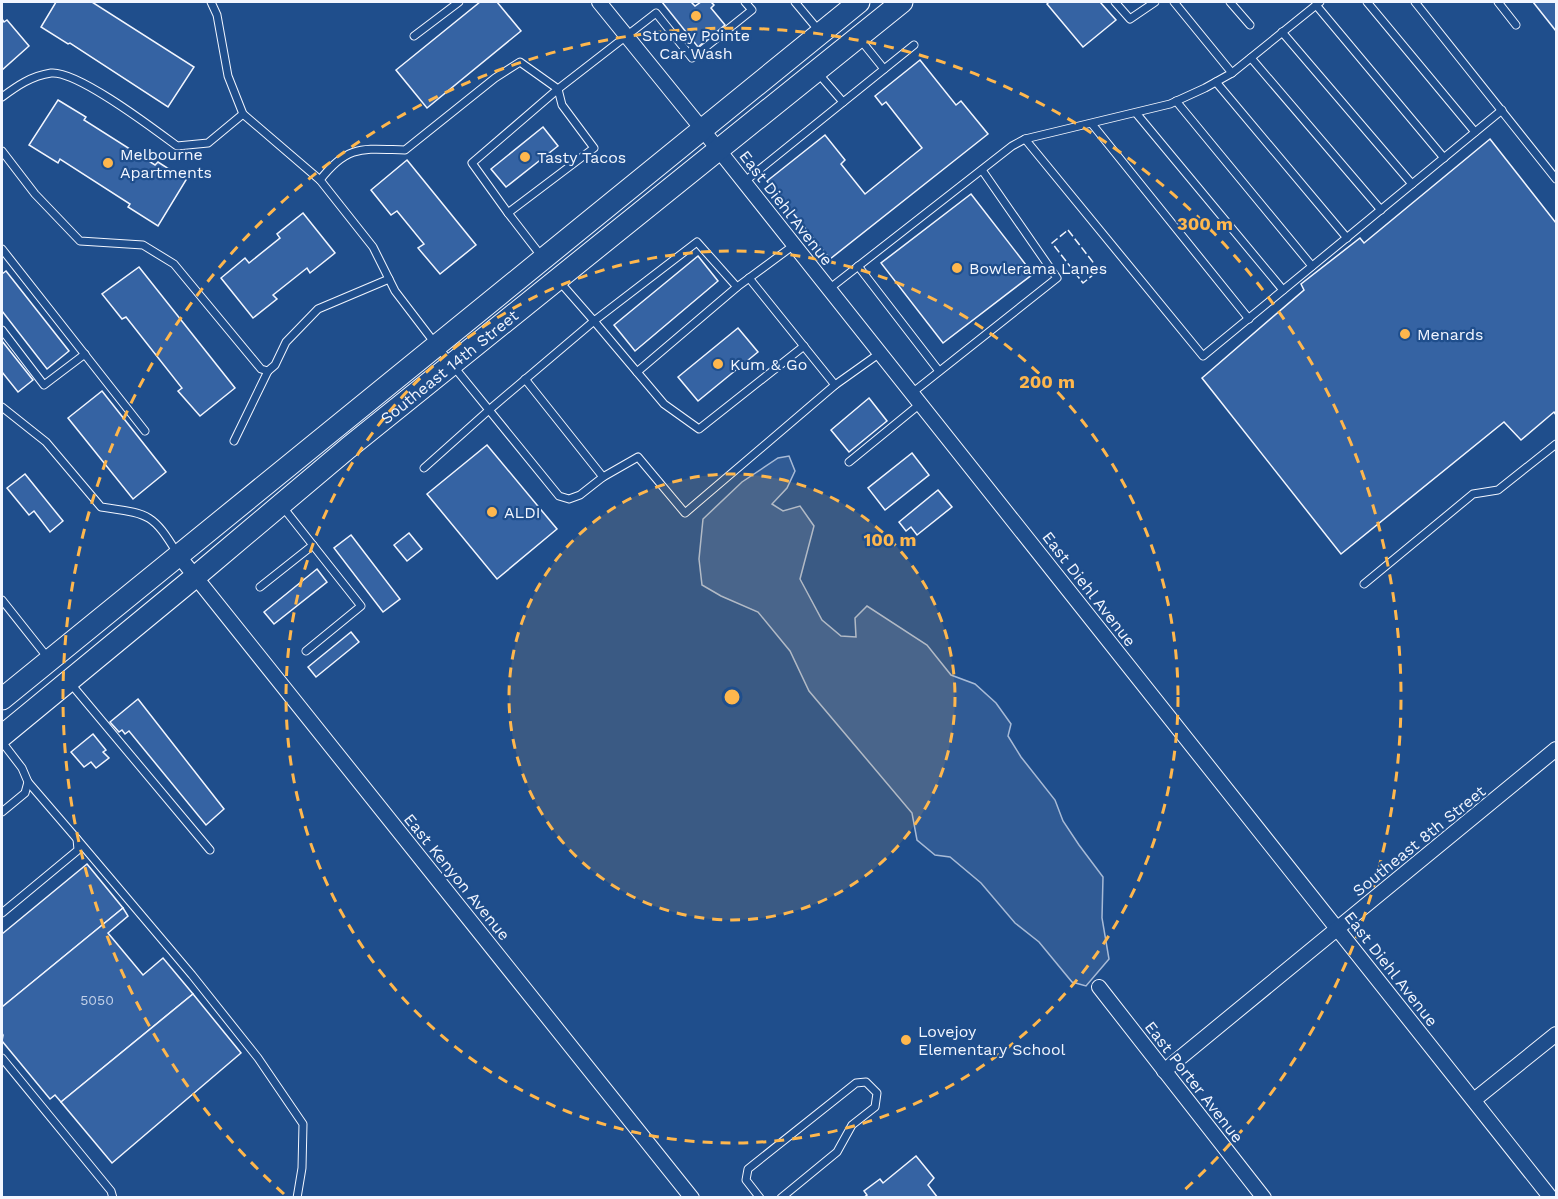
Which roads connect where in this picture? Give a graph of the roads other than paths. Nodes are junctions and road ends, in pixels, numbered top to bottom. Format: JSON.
{"nodes":[{"id":1,"x":211,"y":2,"type":"edge"},
{"id":2,"x":459,"y":2,"type":"edge"},
{"id":3,"x":599,"y":2,"type":"edge"},
{"id":4,"x":745,"y":2,"type":"edge"},
{"id":5,"x":795,"y":2,"type":"edge"},
{"id":6,"x":859,"y":2,"type":"edge"},
{"id":7,"x":902,"y":2,"type":"edge"},
{"id":8,"x":1115,"y":2,"type":"edge"},
{"id":9,"x":1155,"y":2,"type":"edge"},
{"id":10,"x":1174,"y":2,"type":"edge"},
{"id":11,"x":1230,"y":2,"type":"edge"},
{"id":12,"x":1367,"y":2,"type":"edge"},
{"id":13,"x":1415,"y":2,"type":"edge"},
{"id":14,"x":1498,"y":2,"type":"edge"},
{"id":15,"x":1318,"y":3,"type":"edge"},
{"id":16,"x":1250,"y":25,"type":"dead end"},
{"id":17,"x":1516,"y":25,"type":"dead end"},
{"id":18,"x":1282,"y":32,"type":"junction"},
{"id":19,"x":821,"y":33,"type":"junction"},
{"id":20,"x":414,"y":36,"type":"dead end"},
{"id":21,"x":627,"y":37,"type":"junction"},
{"id":22,"x":858,"y":37,"type":"junction"},
{"id":23,"x":914,"y":45,"type":"dead end"},
{"id":24,"x":1251,"y":58,"type":"junction"},
{"id":25,"x":884,"y":69,"type":"junction"},
{"id":26,"x":816,"y":71,"type":"junction"},
{"id":27,"x":1232,"y":73,"type":"junction"},
{"id":28,"x":1216,"y":82,"type":"junction"},
{"id":29,"x":558,"y":89,"type":"junction"},
{"id":30,"x":2,"y":97,"type":"edge"},
{"id":31,"x":1176,"y":101,"type":"junction"},
{"id":32,"x":843,"y":102,"type":"junction"},
{"id":33,"x":1502,"y":110,"type":"junction"},
{"id":34,"x":1136,"y":113,"type":"junction"},
{"id":35,"x":243,"y":114,"type":"junction"},
{"id":36,"x":1092,"y":124,"type":"junction"},
{"id":37,"x":702,"y":129,"type":"junction"},
{"id":38,"x":1475,"y":132,"type":"junction"},
{"id":39,"x":1025,"y":140,"type":"junction"},
{"id":40,"x":718,"y":149,"type":"junction"},
{"id":41,"x":2,"y":151,"type":"edge"},
{"id":42,"x":1444,"y":158,"type":"junction"},
{"id":43,"x":982,"y":170,"type":"junction"},
{"id":44,"x":1557,"y":178,"type":"edge"},
{"id":45,"x":320,"y":180,"type":"junction"},
{"id":46,"x":744,"y":182,"type":"junction"},
{"id":47,"x":1412,"y":184,"type":"junction"},
{"id":48,"x":1381,"y":210,"type":"junction"},
{"id":49,"x":508,"y":213,"type":"junction"},
{"id":50,"x":1347,"y":238,"type":"junction"},
{"id":51,"x":794,"y":245,"type":"junction"},
{"id":52,"x":2,"y":249,"type":"edge"},
{"id":53,"x":543,"y":259,"type":"junction"},
{"id":54,"x":858,"y":266,"type":"junction"},
{"id":55,"x":1312,"y":266,"type":"junction"},
{"id":56,"x":749,"y":278,"type":"junction"},
{"id":57,"x":389,"y":279,"type":"junction"},
{"id":58,"x":557,"y":279,"type":"junction"},
{"id":59,"x":737,"y":288,"type":"junction"},
{"id":60,"x":829,"y":289,"type":"junction"},
{"id":61,"x":1283,"y":290,"type":"junction"},
{"id":62,"x":1248,"y":319,"type":"junction"},
{"id":63,"x":594,"y":321,"type":"junction"},
{"id":64,"x":2,"y":330,"type":"edge"},
{"id":65,"x":436,"y":346,"type":"junction"},
{"id":66,"x":804,"y":346,"type":"junction"},
{"id":67,"x":880,"y":353,"type":"junction"},
{"id":68,"x":85,"y":354,"type":"junction"},
{"id":69,"x":452,"y":364,"type":"junction"},
{"id":70,"x":268,"y":371,"type":"junction"},
{"id":71,"x":939,"y":371,"type":"junction"},
{"id":72,"x":637,"y":372,"type":"junction"},
{"id":73,"x":525,"y":379,"type":"junction"},
{"id":74,"x":835,"y":385,"type":"junction"},
{"id":75,"x":916,"y":398,"type":"junction"},
{"id":76,"x":2,"y":407,"type":"edge"},
{"id":77,"x":489,"y":410,"type":"junction"},
{"id":78,"x":145,"y":431,"type":"dead end"},
{"id":79,"x":234,"y":441,"type":"dead end"},
{"id":80,"x":1557,"y":444,"type":"edge"},
{"id":81,"x":849,"y":462,"type":"dead end"},
{"id":82,"x":424,"y":468,"type":"dead end"},
{"id":83,"x":603,"y":477,"type":"junction"},
{"id":84,"x":281,"y":505,"type":"junction"},
{"id":85,"x":313,"y":545,"type":"junction"},
{"id":86,"x":178,"y":555,"type":"junction"},
{"id":87,"x":195,"y":577,"type":"junction"},
{"id":88,"x":1364,"y":584,"type":"dead end"},
{"id":89,"x":260,"y":587,"type":"dead end"},
{"id":90,"x":2,"y":600,"type":"edge"},
{"id":91,"x":306,"y":651,"type":"dead end"},
{"id":92,"x":50,"y":660,"type":"junction"},
{"id":93,"x":69,"y":681,"type":"junction"},
{"id":94,"x":2,"y":699,"type":"edge"},
{"id":95,"x":2,"y":736,"type":"edge"},
{"id":96,"x":2,"y":742,"type":"edge"},
{"id":97,"x":1557,"y":749,"type":"edge"},
{"id":98,"x":28,"y":782,"type":"junction"},
{"id":99,"x":2,"y":812,"type":"edge"},
{"id":100,"x":77,"y":839,"type":"junction"},
{"id":101,"x":210,"y":849,"type":"dead end"},
{"id":102,"x":2,"y":913,"type":"edge"},
{"id":103,"x":1338,"y":929,"type":"junction"},
{"id":104,"x":1099,"y":987,"type":"dead end"},
{"id":105,"x":1557,"y":1034,"type":"edge"},
{"id":106,"x":2,"y":1058,"type":"edge"},
{"id":107,"x":1164,"y":1071,"type":"junction"},
{"id":108,"x":1474,"y":1100,"type":"junction"},
{"id":109,"x":113,"y":1197,"type":"edge"},
{"id":110,"x":297,"y":1197,"type":"edge"},
{"id":111,"x":692,"y":1197,"type":"edge"},
{"id":112,"x":760,"y":1197,"type":"edge"},
{"id":113,"x":781,"y":1197,"type":"edge"},
{"id":114,"x":1264,"y":1197,"type":"edge"},
{"id":115,"x":1551,"y":1197,"type":"edge"}],
"edges":[{"from":1,"to":35,"type":"lane"},
{"from":2,"to":20,"type":"lane"},
{"from":3,"to":21,"type":"street","name":"East Diehl Avenue"},
{"from":4,"to":21,"type":"lane"},
{"from":5,"to":19,"type":"lane"},
{"from":6,"to":19,"type":"main road","name":"Southeast 14th Street"},
{"from":7,"to":22,"type":"main road","name":"Southeast 14th Street"},
{"from":8,"to":9,"type":"lane"},
{"from":10,"to":27,"type":"lane"},
{"from":11,"to":16,"type":"lane"},
{"from":12,"to":38,"type":"lane"},
{"from":13,"to":33,"type":"lane"},
{"from":14,"to":17,"type":"lane"},
{"from":15,"to":18,"type":"lane"},
{"from":15,"to":42,"type":"lane"},
{"from":18,"to":24,"type":"lane"},
{"from":18,"to":47,"type":"lane"},
{"from":19,"to":37,"type":"main road","name":"Southeast 14th Street"},
{"from":21,"to":29,"type":"lane"},
{"from":21,"to":37,"type":"street","name":"East Diehl Avenue"},
{"from":22,"to":25,"type":"lane"},
{"from":22,"to":26,"type":"main road","name":"Southeast 14th Street"},
{"from":23,"to":25,"type":"lane"},
{"from":24,"to":27,"type":"lane"},
{"from":24,"to":48,"type":"lane"},
{"from":25,"to":32,"type":"lane"},
{"from":26,"to":32,"type":"lane"},
{"from":26,"to":40,"type":"main road","name":"Southeast 14th Street"},
{"from":27,"to":28,"type":"lane"},
{"from":28,"to":31,"type":"lane"},
{"from":28,"to":50,"type":"lane"},
{"from":29,"to":45,"type":"lane"},
{"from":29,"to":49,"type":"lane"},
{"from":29,"to":49,"type":"lane"},
{"from":30,"to":35,"type":"lane"},
{"from":31,"to":34,"type":"lane"},
{"from":31,"to":55,"type":"lane"},
{"from":32,"to":46,"type":"lane"},
{"from":33,"to":38,"type":"lane"},
{"from":33,"to":44,"type":"lane"},
{"from":34,"to":36,"type":"lane"},
{"from":34,"to":61,"type":"lane"},
{"from":35,"to":45,"type":"lane"},
{"from":36,"to":39,"type":"lane"},
{"from":36,"to":62,"type":"lane"},
{"from":37,"to":40,"type":"street","name":"East Diehl Avenue"},
{"from":37,"to":53,"type":"main road","name":"Southeast 14th Street"},
{"from":38,"to":42,"type":"lane"},
{"from":39,"to":43,"type":"lane"},
{"from":39,"to":62,"type":"lane"},
{"from":40,"to":46,"type":"street","name":"East Diehl Avenue"},
{"from":40,"to":58,"type":"main road","name":"Southeast 14th Street"},
{"from":41,"to":70,"type":"lane"},
{"from":42,"to":47,"type":"lane"},
{"from":43,"to":54,"type":"lane"},
{"from":43,"to":71,"type":"lane"},
{"from":45,"to":57,"type":"lane"},
{"from":46,"to":51,"type":"street","name":"East Diehl Avenue"},
{"from":47,"to":48,"type":"lane"},
{"from":48,"to":50,"type":"lane"},
{"from":49,"to":53,"type":"lane"},
{"from":50,"to":55,"type":"lane"},
{"from":51,"to":56,"type":"lane"},
{"from":51,"to":60,"type":"street","name":"East Diehl Avenue"},
{"from":52,"to":68,"type":"lane"},
{"from":53,"to":65,"type":"main road","name":"Southeast 14th Street"},
{"from":54,"to":60,"type":"lane"},
{"from":54,"to":71,"type":"lane"},
{"from":55,"to":61,"type":"lane"},
{"from":56,"to":59,"type":"lane"},
{"from":56,"to":66,"type":"lane"},
{"from":57,"to":65,"type":"lane"},
{"from":57,"to":70,"type":"lane"},
{"from":58,"to":63,"type":"lane"},
{"from":58,"to":69,"type":"main road","name":"Southeast 14th Street"},
{"from":59,"to":63,"type":"lane"},
{"from":59,"to":72,"type":"lane"},
{"from":60,"to":67,"type":"street","name":"East Diehl Avenue"},
{"from":61,"to":62,"type":"lane"},
{"from":63,"to":72,"type":"lane"},
{"from":63,"to":73,"type":"lane"},
{"from":64,"to":68,"type":"lane"},
{"from":65,"to":69,"type":"lane"},
{"from":65,"to":86,"type":"main road","name":"Southeast 14th Street"},
{"from":66,"to":72,"type":"lane"},
{"from":66,"to":74,"type":"lane"},
{"from":67,"to":74,"type":"lane"},
{"from":67,"to":75,"type":"street","name":"East Diehl Avenue"},
{"from":68,"to":78,"type":"lane"},
{"from":69,"to":77,"type":"lane"},
{"from":69,"to":84,"type":"main road","name":"Southeast 14th Street"},
{"from":70,"to":79,"type":"lane"},
{"from":71,"to":75,"type":"lane"},
{"from":73,"to":77,"type":"lane"},
{"from":73,"to":83,"type":"lane"},
{"from":74,"to":83,"type":"lane"},
{"from":75,"to":81,"type":"lane"},
{"from":75,"to":103,"type":"street","name":"East Diehl Avenue"},
{"from":76,"to":86,"type":"lane"},
{"from":77,"to":82,"type":"lane"},
{"from":77,"to":83,"type":"lane"},
{"from":80,"to":88,"type":"lane"},
{"from":84,"to":85,"type":"lane"},
{"from":84,"to":87,"type":"main road","name":"Southeast 14th Street"},
{"from":85,"to":89,"type":"lane"},
{"from":85,"to":91,"type":"lane"},
{"from":86,"to":87,"type":"street","name":"East Kenyon Avenue"},
{"from":86,"to":92,"type":"main road","name":"Southeast 14th Street"},
{"from":87,"to":93,"type":"main road","name":"Southeast 14th Street"},
{"from":87,"to":111,"type":"street","name":"East Kenyon Avenue"},
{"from":90,"to":92,"type":"lane"},
{"from":92,"to":94,"type":"main road","name":"Southeast 14th Street"},
{"from":93,"to":95,"type":"main road","name":"Southeast 14th Street"},
{"from":93,"to":101,"type":"lane"},
{"from":96,"to":98,"type":"lane"},
{"from":97,"to":103,"type":"street","name":"Southeast 8th Street"},
{"from":98,"to":99,"type":"lane"},
{"from":98,"to":100,"type":"lane"},
{"from":100,"to":102,"type":"lane"},
{"from":100,"to":110,"type":"lane"},
{"from":103,"to":107,"type":"street","name":"Southeast 8th Street"},
{"from":103,"to":108,"type":"street","name":"East Diehl Avenue"},
{"from":104,"to":107,"type":"street","name":"East Porter Avenue"},
{"from":105,"to":108,"type":"street"},
{"from":106,"to":109,"type":"lane"},
{"from":107,"to":114,"type":"street","name":"East Porter Avenue"},
{"from":108,"to":115,"type":"street","name":"East Diehl Avenue"},
{"from":112,"to":113,"type":"lane"}]}
